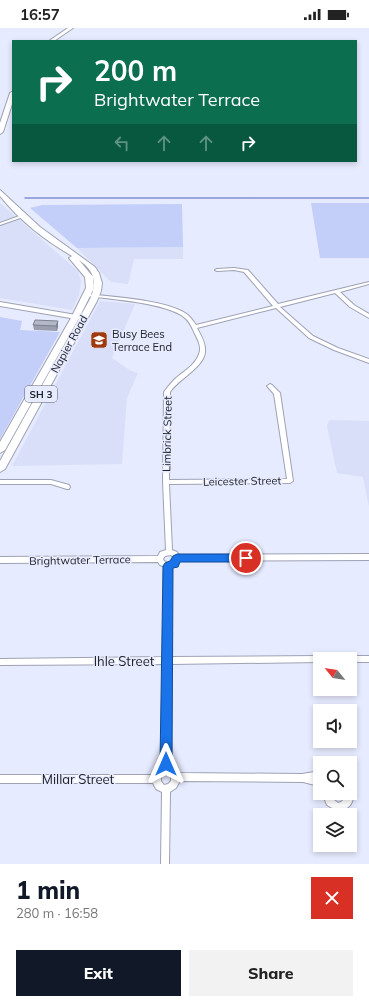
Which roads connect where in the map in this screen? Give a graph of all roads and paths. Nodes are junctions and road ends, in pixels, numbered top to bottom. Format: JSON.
{"nodes":[{"id":1,"x":71,"y":28,"type":"edge"},
{"id":2,"x":53,"y":40,"type":"edge"},
{"id":3,"x":12,"y":96,"type":"edge"},
{"id":4,"x":0,"y":130,"type":"edge"},
{"id":5,"x":0,"y":192,"type":"edge"},
{"id":6,"x":24,"y":216,"type":"junction"},
{"id":7,"x":0,"y":224,"type":"edge"},
{"id":8,"x":217,"y":270,"type":"dead end"},
{"id":9,"x":369,"y":283,"type":"edge"},
{"id":10,"x":336,"y":291,"type":"junction"},
{"id":11,"x":91,"y":296,"type":"junction"},
{"id":12,"x":0,"y":304,"type":"edge"},
{"id":13,"x":277,"y":305,"type":"junction"},
{"id":14,"x":369,"y":316,"type":"edge"},
{"id":15,"x":79,"y":318,"type":"junction"},
{"id":16,"x":194,"y":327,"type":"junction"},
{"id":17,"x":369,"y":360,"type":"edge"},
{"id":18,"x":270,"y":386,"type":"dead end"},
{"id":19,"x":14,"y":434,"type":"junction"},
{"id":20,"x":0,"y":450,"type":"edge"},
{"id":21,"x":0,"y":469,"type":"edge"},
{"id":22,"x":0,"y":482,"type":"edge"},
{"id":23,"x":166,"y":482,"type":"junction"},
{"id":24,"x":67,"y":487,"type":"dead end"},
{"id":25,"x":169,"y":552,"type":"junction"},
{"id":26,"x":369,"y":557,"type":"edge"},
{"id":27,"x":177,"y":558,"type":"junction"},
{"id":28,"x":160,"y":559,"type":"junction"},
{"id":29,"x":0,"y":560,"type":"edge"},
{"id":30,"x":168,"y":566,"type":"junction"},
{"id":31,"x":313,"y":659,"type":"edge"},
{"id":32,"x":357,"y":659,"type":"edge"},
{"id":33,"x":369,"y":659,"type":"edge"},
{"id":34,"x":167,"y":661,"type":"junction"},
{"id":35,"x":0,"y":662,"type":"edge"},
{"id":36,"x":167,"y":769,"type":"junction"},
{"id":37,"x":313,"y":776,"type":"edge"},
{"id":38,"x":176,"y":777,"type":"junction"},
{"id":39,"x":302,"y":778,"type":"junction"},
{"id":40,"x":156,"y":779,"type":"junction"},
{"id":41,"x":0,"y":780,"type":"edge"},
{"id":42,"x":313,"y":781,"type":"edge"},
{"id":43,"x":167,"y":788,"type":"junction"},
{"id":44,"x":329,"y":800,"type":"edge"},
{"id":45,"x":348,"y":800,"type":"edge"},
{"id":46,"x":165,"y":864,"type":"edge"}],
"edges":[{"from":1,"to":2,"type":"highway"},
{"from":3,"to":4,"type":"highway"},
{"from":5,"to":6,"type":"highway","name":"Napier Road","number":"SH 3"},
{"from":6,"to":7,"type":"street"},
{"from":6,"to":11,"type":"highway","name":"Napier Road","number":"SH 3"},
{"from":8,"to":13,"type":"street"},
{"from":9,"to":10,"type":"street"},
{"from":10,"to":13,"type":"street"},
{"from":10,"to":14,"type":"street"},
{"from":11,"to":15,"type":"highway","name":"Napier Road","number":"SH 3"},
{"from":11,"to":16,"type":"street","name":"Limbrick Street"},
{"from":12,"to":15,"type":"main road"},
{"from":13,"to":16,"type":"street"},
{"from":13,"to":17,"type":"street"},
{"from":15,"to":19,"type":"highway","name":"Napier Road","number":"SH 3"},
{"from":16,"to":23,"type":"street","name":"Limbrick Street"},
{"from":18,"to":23,"type":"street","name":"Leicester Street"},
{"from":19,"to":20,"type":"highway","name":"Napier Road","number":"SH 3"},
{"from":19,"to":21,"type":"highway","name":"Napier Road","number":"SH 3"},
{"from":22,"to":24,"type":"street"},
{"from":23,"to":25,"type":"street","name":"Limbrick Street"},
{"from":25,"to":27,"type":"street"},
{"from":25,"to":28,"type":"street"},
{"from":26,"to":27,"type":"street"},
{"from":27,"to":30,"type":"street"},
{"from":28,"to":29,"type":"street","name":"Brightwater Terrace"},
{"from":28,"to":30,"type":"street"},
{"from":30,"to":34,"type":"street"},
{"from":31,"to":34,"type":"street","name":"Ihle Street"},
{"from":32,"to":33,"type":"street"},
{"from":34,"to":35,"type":"street","name":"Ihle Street"},
{"from":34,"to":36,"type":"street"},
{"from":36,"to":38,"type":"street"},
{"from":36,"to":40,"type":"street"},
{"from":37,"to":39,"type":"street"},
{"from":38,"to":39,"type":"street"},
{"from":38,"to":43,"type":"street"},
{"from":39,"to":42,"type":"street"},
{"from":40,"to":41,"type":"street","name":"Millar Street"},
{"from":40,"to":43,"type":"street"},
{"from":43,"to":46,"type":"street"},
{"from":44,"to":45,"type":"street"}]}
